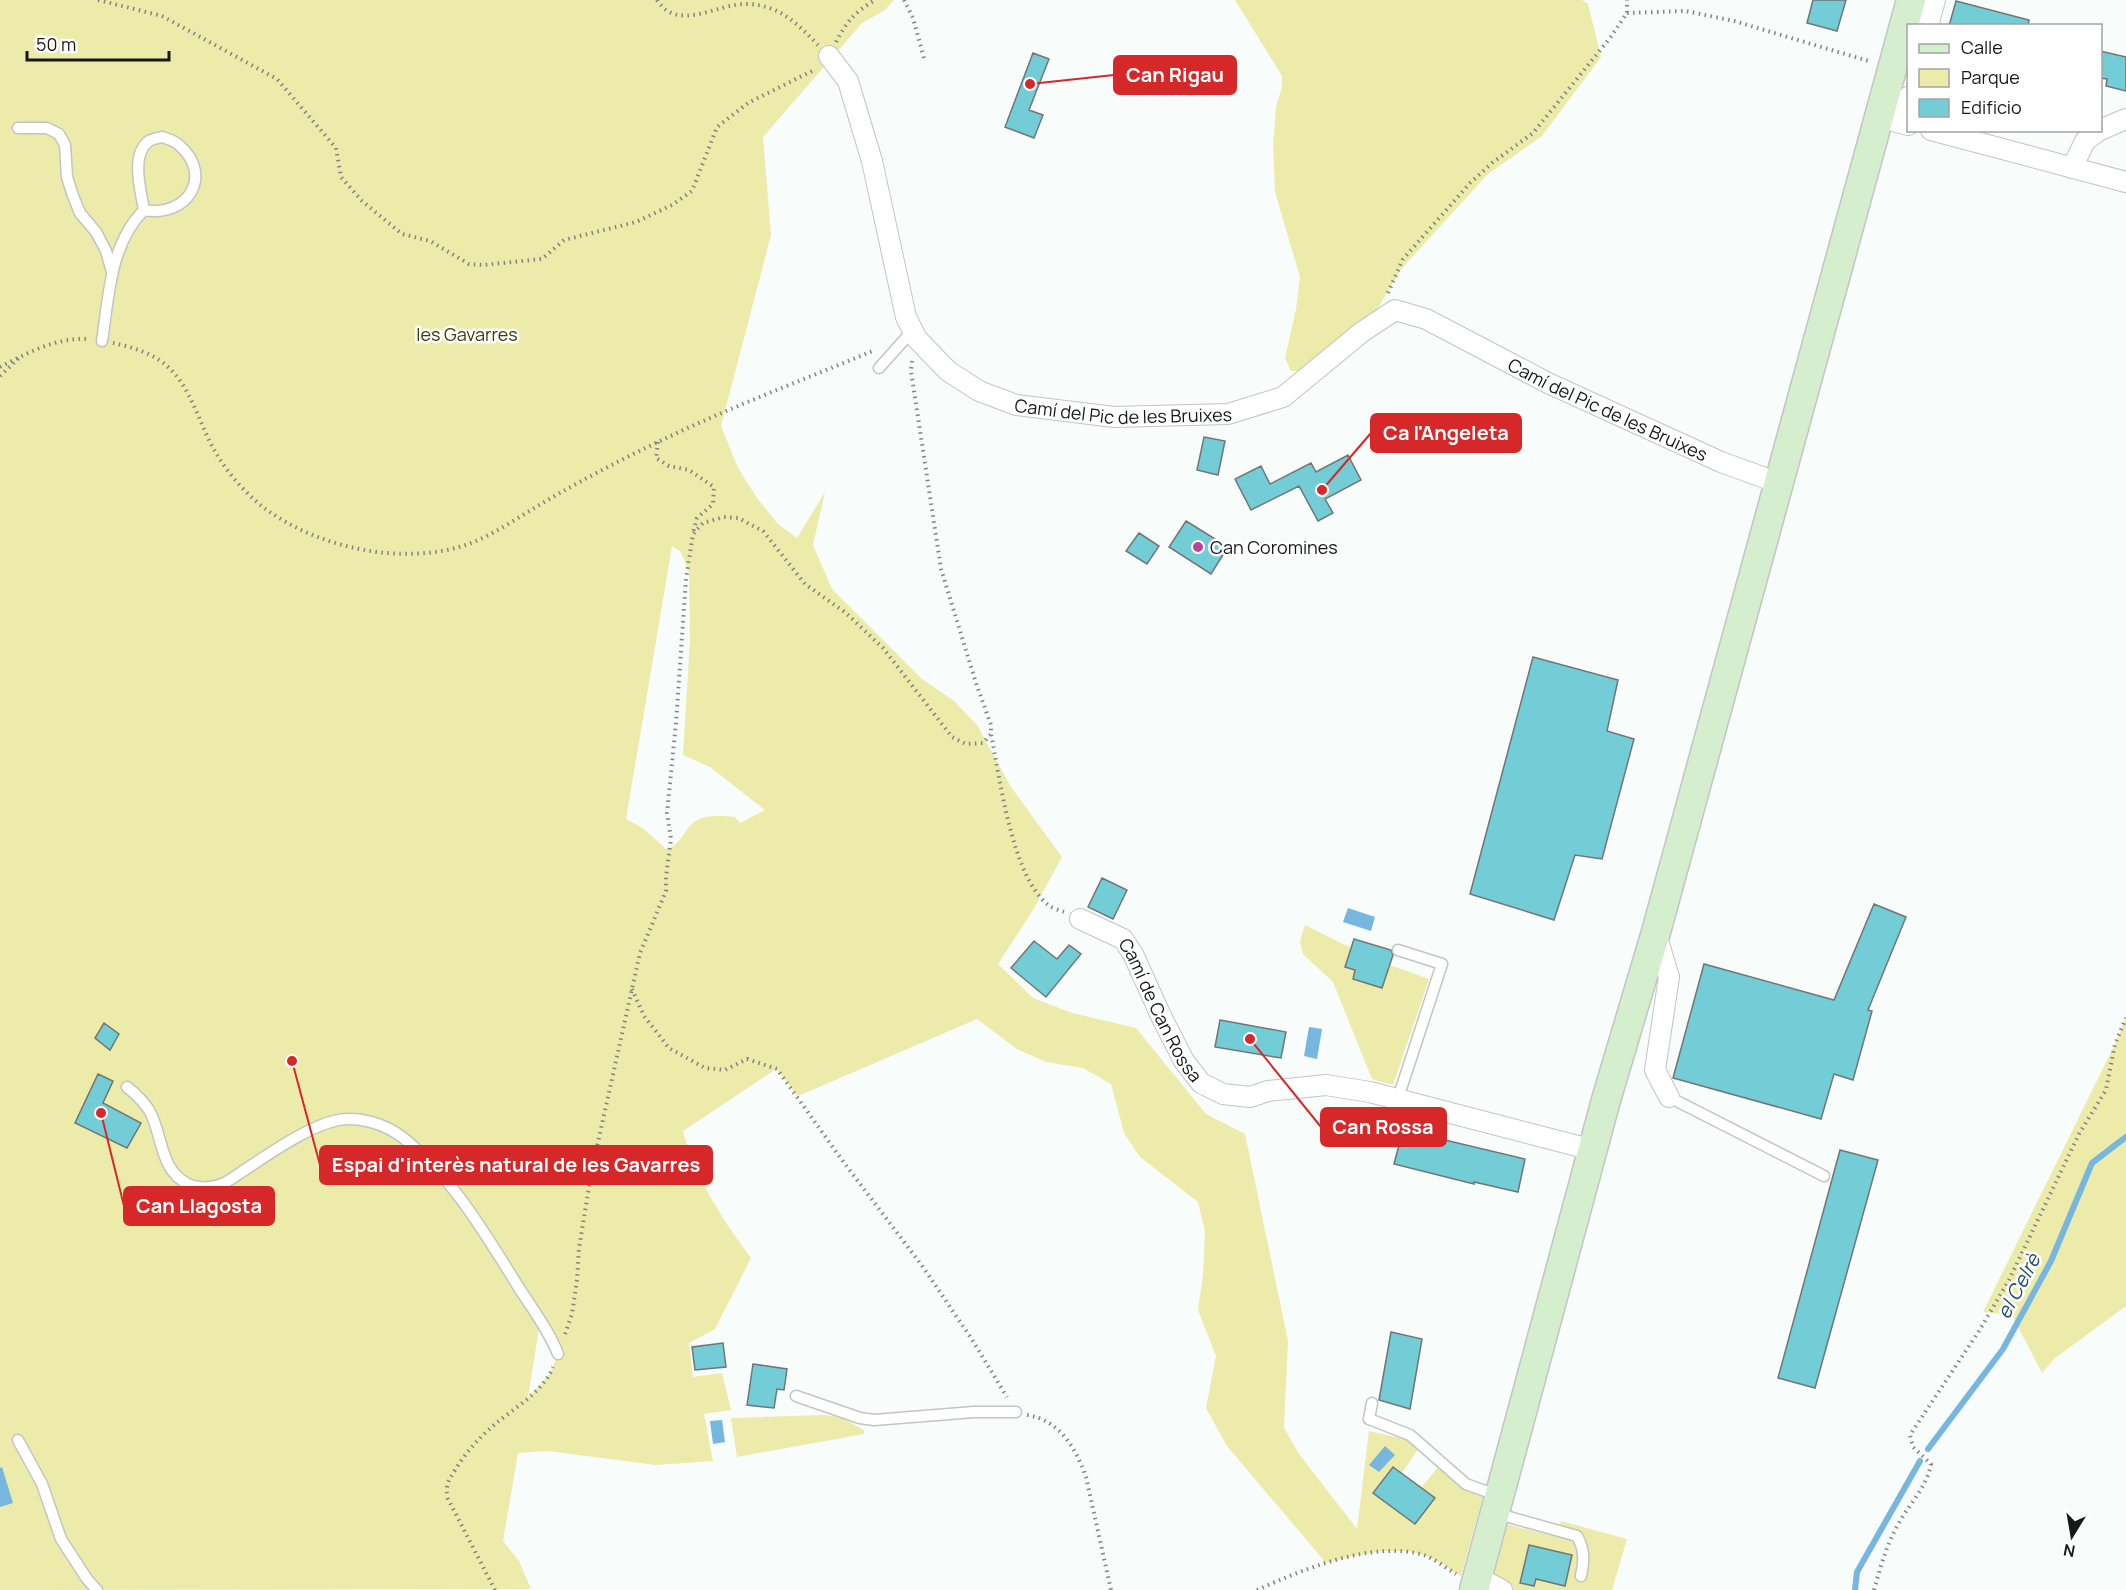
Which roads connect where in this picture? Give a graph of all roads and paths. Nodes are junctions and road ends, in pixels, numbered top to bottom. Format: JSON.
{"nodes":[{"id":1,"x":98,"y":0,"type":"edge"},
{"id":2,"x":657,"y":0,"type":"edge"},
{"id":3,"x":875,"y":0,"type":"edge"},
{"id":4,"x":904,"y":0,"type":"edge"},
{"id":5,"x":1627,"y":0,"type":"edge"},
{"id":6,"x":1911,"y":0,"type":"edge"},
{"id":7,"x":1935,"y":0,"type":"edge"},
{"id":8,"x":1627,"y":13,"type":"junction"},
{"id":9,"x":1929,"y":24,"type":"edge"},
{"id":10,"x":829,"y":56,"type":"junction"},
{"id":11,"x":925,"y":62,"type":"dead end"},
{"id":12,"x":1892,"y":68,"type":"junction"},
{"id":13,"x":1907,"y":99,"type":"edge"},
{"id":14,"x":2126,"y":119,"type":"edge"},
{"id":15,"x":1896,"y":121,"type":"edge"},
{"id":16,"x":18,"y":128,"type":"dead end"},
{"id":17,"x":2102,"y":129,"type":"edge"},
{"id":18,"x":1938,"y":132,"type":"edge"},
{"id":19,"x":2097,"y":132,"type":"edge"},
{"id":20,"x":2072,"y":168,"type":"junction"},
{"id":21,"x":2126,"y":182,"type":"edge"},
{"id":22,"x":144,"y":210,"type":"junction"},
{"id":23,"x":112,"y":272,"type":"junction"},
{"id":24,"x":1380,"y":320,"type":"junction"},
{"id":25,"x":913,"y":330,"type":"junction"},
{"id":26,"x":102,"y":341,"type":"junction"},
{"id":27,"x":24,"y":354,"type":"junction"},
{"id":28,"x":0,"y":367,"type":"edge"},
{"id":29,"x":879,"y":368,"type":"dead end"},
{"id":30,"x":0,"y":376,"type":"edge"},
{"id":31,"x":658,"y":442,"type":"junction"},
{"id":32,"x":1779,"y":483,"type":"junction"},
{"id":33,"x":693,"y":534,"type":"junction"},
{"id":34,"x":991,"y":734,"type":"junction"},
{"id":35,"x":1080,"y":919,"type":"joint"},
{"id":36,"x":1656,"y":932,"type":"junction"},
{"id":37,"x":1398,"y":950,"type":"dead end"},
{"id":38,"x":632,"y":989,"type":"junction"},
{"id":39,"x":2126,"y":1018,"type":"edge"},
{"id":40,"x":128,"y":1087,"type":"dead end"},
{"id":41,"x":1669,"y":1097,"type":"joint"},
{"id":42,"x":1398,"y":1098,"type":"junction"},
{"id":43,"x":1593,"y":1150,"type":"junction"},
{"id":44,"x":1824,"y":1176,"type":"dead end"},
{"id":45,"x":558,"y":1353,"type":"junction"},
{"id":46,"x":796,"y":1396,"type":"dead end"},
{"id":47,"x":1372,"y":1403,"type":"dead end"},
{"id":48,"x":1016,"y":1412,"type":"junction"},
{"id":49,"x":18,"y":1440,"type":"dead end"},
{"id":50,"x":1497,"y":1504,"type":"junction"},
{"id":51,"x":1581,"y":1576,"type":"dead end"},
{"id":52,"x":1476,"y":1583,"type":"edge"},
{"id":53,"x":97,"y":1590,"type":"edge"},
{"id":54,"x":495,"y":1590,"type":"edge"},
{"id":55,"x":1111,"y":1590,"type":"edge"},
{"id":56,"x":1257,"y":1590,"type":"edge"},
{"id":57,"x":1502,"y":1590,"type":"edge"},
{"id":58,"x":1874,"y":1590,"type":"edge"}],
"edges":[{"from":1,"to":10,"type":"path"},
{"from":2,"to":10,"type":"path"},
{"from":3,"to":10,"type":"path"},
{"from":4,"to":11,"type":"path"},
{"from":5,"to":8,"type":"path"},
{"from":6,"to":12,"type":"main road"},
{"from":7,"to":9,"type":"street"},
{"from":8,"to":12,"type":"path"},
{"from":8,"to":24,"type":"path"},
{"from":10,"to":25,"type":"street","name":"Camí del Pic de les Bruixes"},
{"from":12,"to":15,"type":"main road"},
{"from":13,"to":15,"type":"street"},
{"from":14,"to":17,"type":"street"},
{"from":15,"to":32,"type":"main road"},
{"from":16,"to":23,"type":"lane"},
{"from":18,"to":20,"type":"street"},
{"from":19,"to":20,"type":"street"},
{"from":20,"to":21,"type":"street"},
{"from":22,"to":22,"type":"lane"},
{"from":22,"to":23,"type":"lane"},
{"from":23,"to":26,"type":"lane"},
{"from":24,"to":25,"type":"street","name":"Camí del Pic de les Bruixes"},
{"from":24,"to":32,"type":"street","name":"Camí del Pic de les Bruixes"},
{"from":25,"to":29,"type":"lane"},
{"from":25,"to":31,"type":"path"},
{"from":25,"to":34,"type":"path"},
{"from":26,"to":27,"type":"path"},
{"from":26,"to":31,"type":"path"},
{"from":27,"to":28,"type":"path"},
{"from":27,"to":30,"type":"path"},
{"from":31,"to":33,"type":"path"},
{"from":32,"to":36,"type":"main road"},
{"from":33,"to":34,"type":"path"},
{"from":33,"to":38,"type":"path"},
{"from":34,"to":35,"type":"path"},
{"from":35,"to":42,"type":"street","name":"Camí de Can Rossa"},
{"from":36,"to":41,"type":"street"},
{"from":36,"to":43,"type":"main road"},
{"from":37,"to":42,"type":"lane"},
{"from":38,"to":45,"type":"path"},
{"from":38,"to":48,"type":"path"},
{"from":39,"to":58,"type":"path"},
{"from":40,"to":45,"type":"lane"},
{"from":41,"to":44,"type":"lane"},
{"from":42,"to":43,"type":"street","name":"Camí de Can Rossa"},
{"from":43,"to":50,"type":"main road"},
{"from":45,"to":54,"type":"path"},
{"from":46,"to":48,"type":"lane"},
{"from":47,"to":50,"type":"lane"},
{"from":48,"to":55,"type":"path"},
{"from":49,"to":53,"type":"lane"},
{"from":50,"to":51,"type":"lane"},
{"from":50,"to":52,"type":"main road"},
{"from":52,"to":56,"type":"path"},
{"from":52,"to":57,"type":"street"}]}
